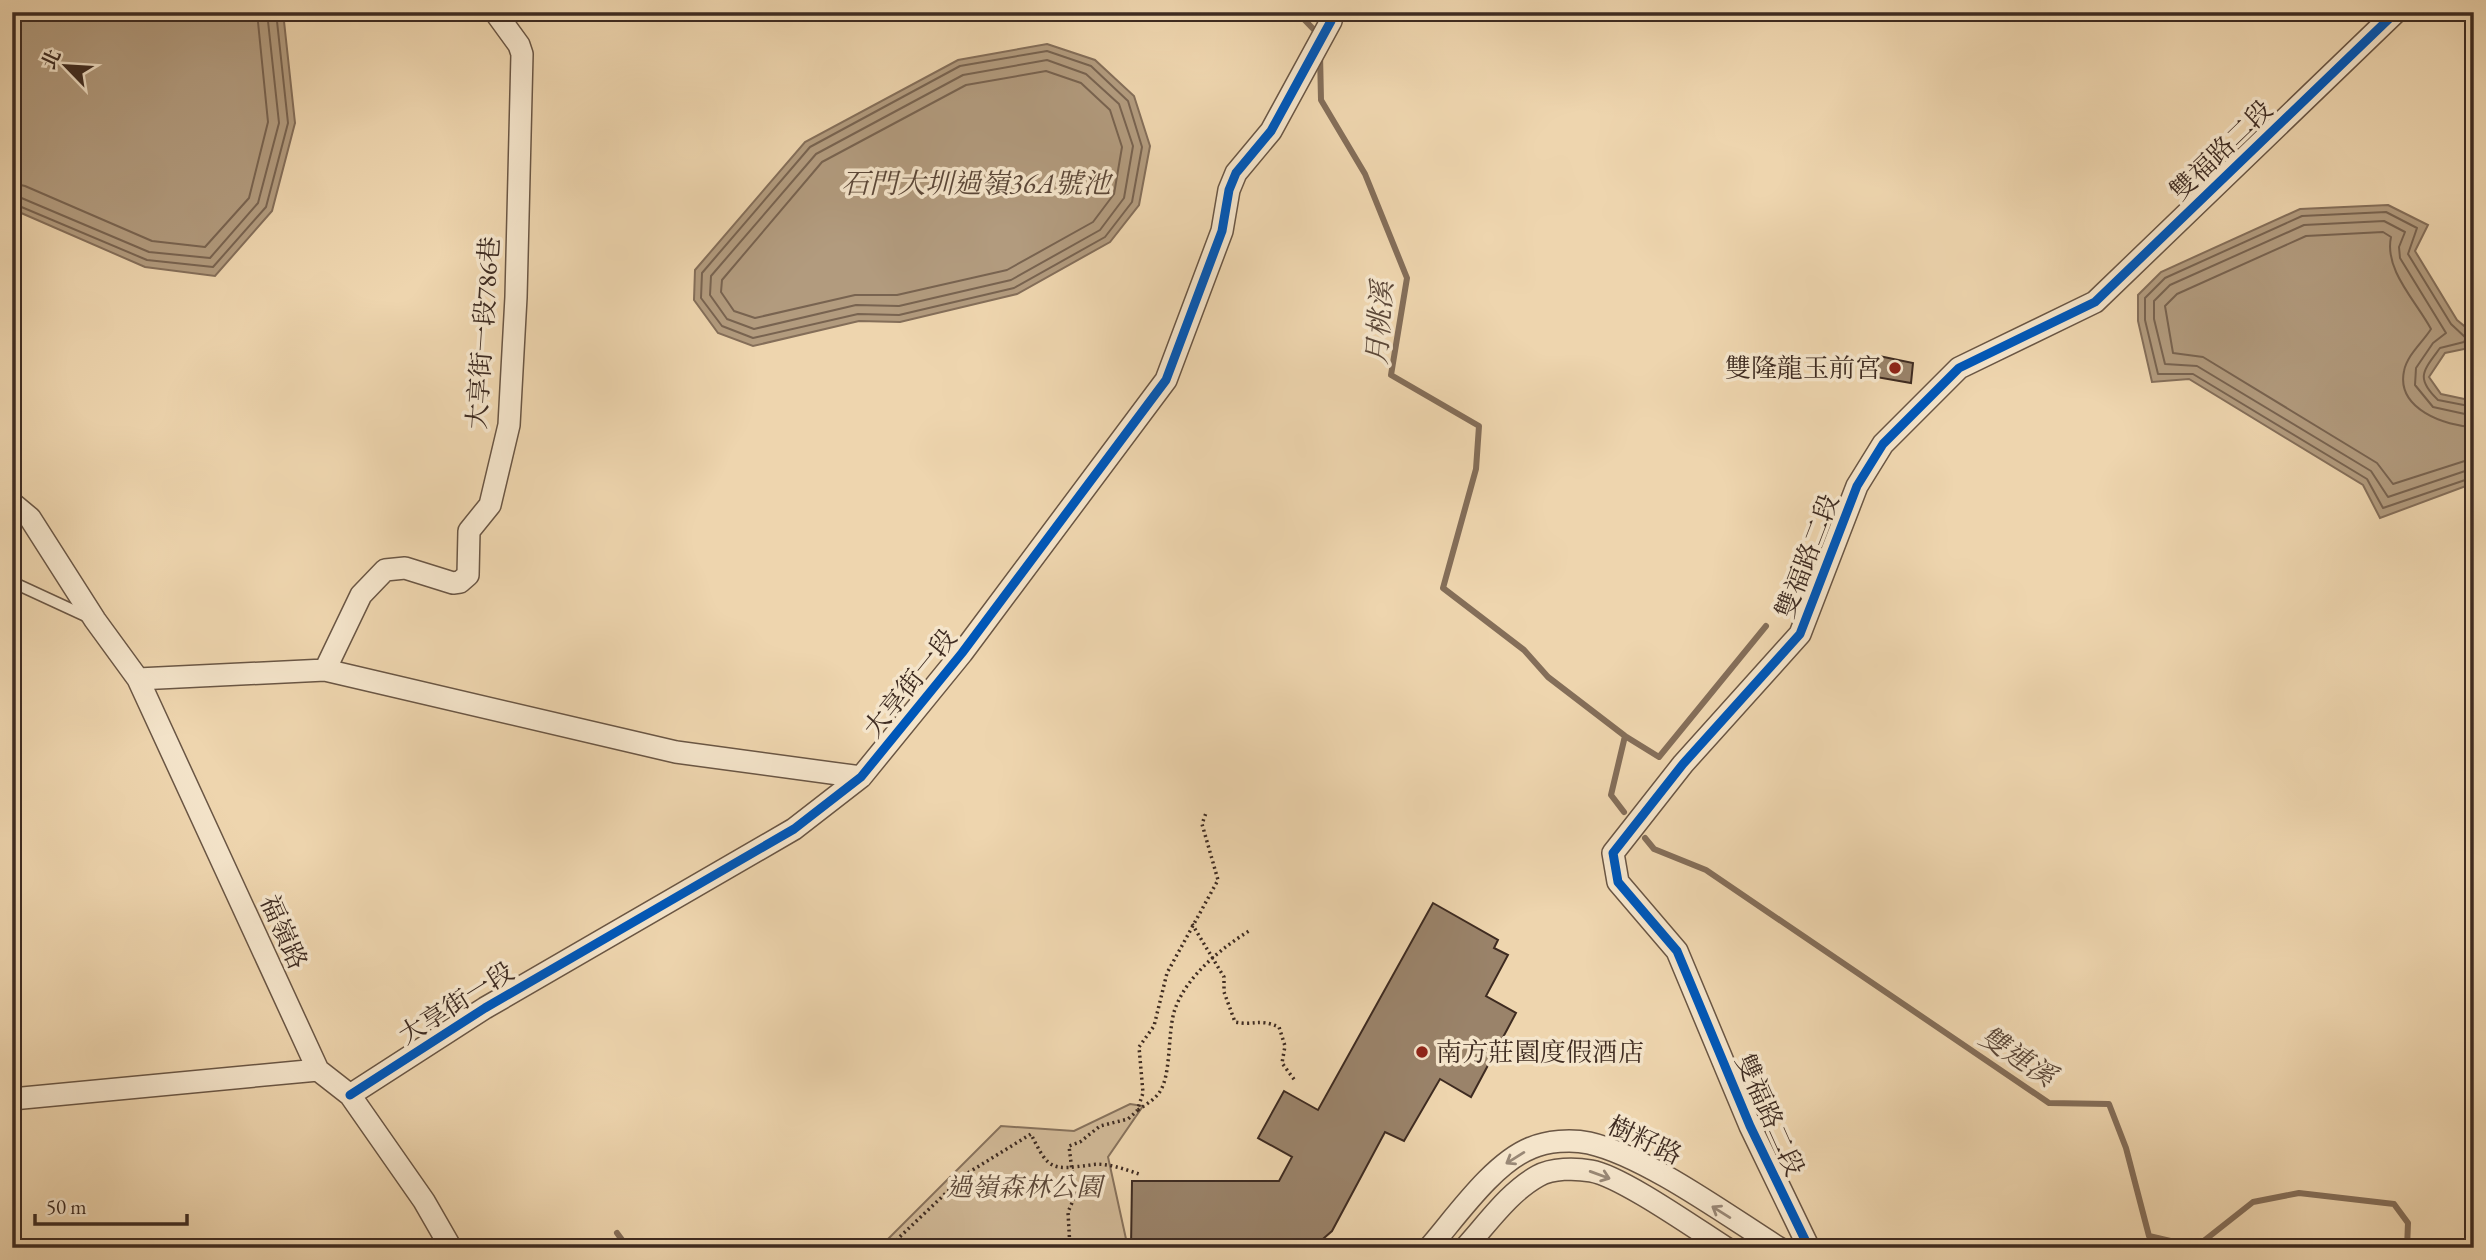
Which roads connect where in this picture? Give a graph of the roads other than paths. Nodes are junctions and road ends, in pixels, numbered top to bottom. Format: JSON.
{"nodes":[{"id":1,"x":495,"y":12,"type":"edge"},
{"id":2,"x":2396,"y":12,"type":"edge"},
{"id":3,"x":1332,"y":17,"type":"edge"},
{"id":4,"x":12,"y":503,"type":"edge"},
{"id":5,"x":12,"y":582,"type":"edge"},
{"id":6,"x":95,"y":620,"type":"junction"},
{"id":7,"x":325,"y":670,"type":"junction"},
{"id":8,"x":138,"y":679,"type":"junction"},
{"id":9,"x":861,"y":777,"type":"junction"},
{"id":10,"x":318,"y":1070,"type":"junction"},
{"id":11,"x":350,"y":1095,"type":"junction"},
{"id":12,"x":12,"y":1100,"type":"edge"},
{"id":13,"x":452,"y":1248,"type":"edge"},
{"id":14,"x":1429,"y":1248,"type":"edge"},
{"id":15,"x":1465,"y":1248,"type":"edge"},
{"id":16,"x":1726,"y":1248,"type":"edge"},
{"id":17,"x":1779,"y":1248,"type":"edge"},
{"id":18,"x":1809,"y":1248,"type":"edge"}],
"edges":[{"from":1,"to":7,"type":"street","name":"大享街一段786巷"},
{"from":2,"to":18,"type":"street","name":"雙福路二段"},
{"from":3,"to":9,"type":"street","name":"大享街一段"},
{"from":4,"to":6,"type":"street","name":"福嶺路"},
{"from":5,"to":6,"type":"lane"},
{"from":6,"to":8,"type":"street","name":"福嶺路"},
{"from":7,"to":8,"type":"street","name":"大享街一段"},
{"from":7,"to":9,"type":"street","name":"大享街一段"},
{"from":8,"to":10,"type":"street","name":"福嶺路"},
{"from":9,"to":11,"type":"street","name":"大享街一段"},
{"from":10,"to":11,"type":"street","name":"福嶺路"},
{"from":10,"to":12,"type":"street"},
{"from":11,"to":13,"type":"street","name":"福嶺路"},
{"from":17,"to":14,"type":"street","name":"樹籽路","one_way":true},
{"from":15,"to":16,"type":"street","name":"樹籽路","one_way":true}]}
